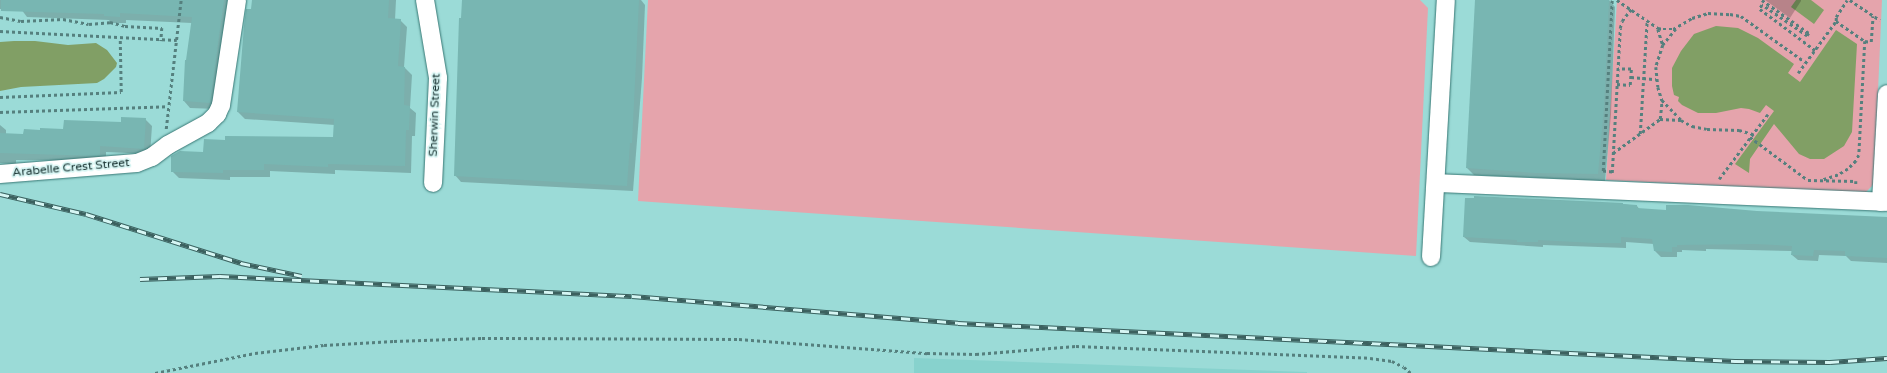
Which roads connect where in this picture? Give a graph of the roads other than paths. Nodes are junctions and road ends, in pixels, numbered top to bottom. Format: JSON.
{"nodes":[{"id":1,"x":237,"y":0,"type":"edge"},
{"id":2,"x":426,"y":0,"type":"edge"},
{"id":3,"x":1446,"y":0,"type":"edge"},
{"id":4,"x":1887,"y":94,"type":"edge"},
{"id":5,"x":0,"y":174,"type":"edge"},
{"id":6,"x":433,"y":183,"type":"dead end"},
{"id":7,"x":1436,"y":183,"type":"junction"},
{"id":8,"x":1884,"y":202,"type":"edge"},
{"id":9,"x":1431,"y":257,"type":"dead end"}],
"edges":[{"from":1,"to":5,"type":"street","name":"Arabelle Crest Street"},
{"from":2,"to":6,"type":"street","name":"Sherwin Street"},
{"from":3,"to":7,"type":"street"},
{"from":4,"to":8,"type":"street"},
{"from":7,"to":8,"type":"street"},
{"from":7,"to":9,"type":"street"}]}
